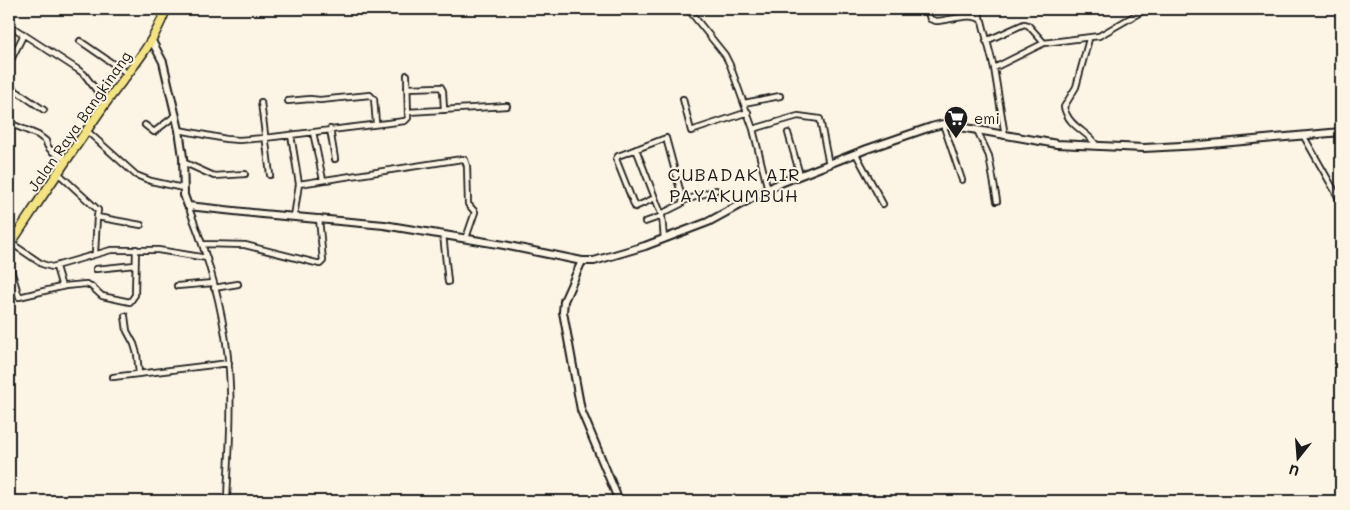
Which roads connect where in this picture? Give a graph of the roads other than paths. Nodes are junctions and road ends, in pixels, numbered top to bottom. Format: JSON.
{"nodes":[{"id":1,"x":166,"y":9,"type":"edge"},
{"id":2,"x":688,"y":9,"type":"edge"},
{"id":3,"x":837,"y":9,"type":"edge"},
{"id":4,"x":851,"y":9,"type":"edge"},
{"id":5,"x":927,"y":9,"type":"edge"},
{"id":6,"x":980,"y":9,"type":"edge"},
{"id":7,"x":1146,"y":9,"type":"edge"},
{"id":8,"x":980,"y":18,"type":"junction"},
{"id":9,"x":9,"y":26,"type":"edge"},
{"id":10,"x":24,"y":34,"type":"junction"},
{"id":11,"x":1089,"y":39,"type":"junction"},
{"id":12,"x":80,"y":41,"type":"dead end"},
{"id":13,"x":152,"y":41,"type":"junction"},
{"id":14,"x":986,"y":41,"type":"junction"},
{"id":15,"x":1044,"y":43,"type":"junction"},
{"id":16,"x":9,"y":64,"type":"edge"},
{"id":17,"x":994,"y":68,"type":"junction"},
{"id":18,"x":128,"y":74,"type":"junction"},
{"id":19,"x":407,"y":75,"type":"dead end"},
{"id":20,"x":9,"y":86,"type":"edge"},
{"id":21,"x":407,"y":88,"type":"junction"},
{"id":22,"x":780,"y":96,"type":"dead end"},
{"id":23,"x":683,"y":99,"type":"dead end"},
{"id":24,"x":288,"y":101,"type":"dead end"},
{"id":25,"x":261,"y":102,"type":"dead end"},
{"id":26,"x":106,"y":103,"type":"junction"},
{"id":27,"x":744,"y":103,"type":"junction"},
{"id":28,"x":507,"y":106,"type":"dead end"},
{"id":29,"x":44,"y":110,"type":"dead end"},
{"id":30,"x":444,"y":110,"type":"junction"},
{"id":31,"x":408,"y":112,"type":"junction"},
{"id":32,"x":748,"y":112,"type":"junction"},
{"id":33,"x":176,"y":115,"type":"junction"},
{"id":34,"x":9,"y":123,"type":"edge"},
{"id":35,"x":376,"y":123,"type":"junction"},
{"id":36,"x":943,"y":124,"type":"junction"},
{"id":37,"x":145,"y":126,"type":"dead end"},
{"id":38,"x":754,"y":129,"type":"junction"},
{"id":39,"x":179,"y":130,"type":"junction"},
{"id":40,"x":330,"y":130,"type":"junction"},
{"id":41,"x":977,"y":130,"type":"junction"},
{"id":42,"x":87,"y":131,"type":"junction"},
{"id":43,"x":313,"y":132,"type":"junction"},
{"id":44,"x":788,"y":132,"type":"dead end"},
{"id":45,"x":1341,"y":132,"type":"edge"},
{"id":46,"x":291,"y":135,"type":"junction"},
{"id":47,"x":1303,"y":135,"type":"junction"},
{"id":48,"x":1005,"y":136,"type":"junction"},
{"id":49,"x":265,"y":138,"type":"junction"},
{"id":50,"x":1097,"y":146,"type":"junction"},
{"id":51,"x":636,"y":149,"type":"junction"},
{"id":52,"x":856,"y":154,"type":"junction"},
{"id":53,"x":335,"y":159,"type":"dead end"},
{"id":54,"x":66,"y":161,"type":"junction"},
{"id":55,"x":182,"y":162,"type":"junction"},
{"id":56,"x":828,"y":165,"type":"junction"},
{"id":57,"x":58,"y":173,"type":"junction"},
{"id":58,"x":245,"y":174,"type":"dead end"},
{"id":59,"x":270,"y":174,"type":"dead end"},
{"id":60,"x":800,"y":176,"type":"junction"},
{"id":61,"x":323,"y":180,"type":"junction"},
{"id":62,"x":962,"y":180,"type":"dead end"},
{"id":63,"x":299,"y":184,"type":"junction"},
{"id":64,"x":183,"y":188,"type":"junction"},
{"id":65,"x":716,"y":190,"type":"dead end"},
{"id":66,"x":768,"y":190,"type":"junction"},
{"id":67,"x":655,"y":198,"type":"junction"},
{"id":68,"x":683,"y":201,"type":"junction"},
{"id":69,"x":997,"y":201,"type":"dead end"},
{"id":70,"x":1341,"y":202,"type":"edge"},
{"id":71,"x":883,"y":204,"type":"dead end"},
{"id":72,"x":188,"y":206,"type":"junction"},
{"id":73,"x":661,"y":215,"type":"junction"},
{"id":74,"x":294,"y":217,"type":"junction"},
{"id":75,"x":97,"y":218,"type":"junction"},
{"id":76,"x":318,"y":218,"type":"junction"},
{"id":77,"x":644,"y":222,"type":"dead end"},
{"id":78,"x":141,"y":225,"type":"dead end"},
{"id":79,"x":443,"y":234,"type":"junction"},
{"id":80,"x":466,"y":238,"type":"junction"},
{"id":81,"x":664,"y":239,"type":"junction"},
{"id":82,"x":10,"y":244,"type":"edge"},
{"id":83,"x":203,"y":244,"type":"junction"},
{"id":84,"x":136,"y":249,"type":"junction"},
{"id":85,"x":95,"y":254,"type":"junction"},
{"id":86,"x":206,"y":258,"type":"junction"},
{"id":87,"x":582,"y":261,"type":"junction"},
{"id":88,"x":9,"y":263,"type":"edge"},
{"id":89,"x":135,"y":265,"type":"junction"},
{"id":90,"x":56,"y":267,"type":"junction"},
{"id":91,"x":96,"y":269,"type":"dead end"},
{"id":92,"x":448,"y":282,"type":"dead end"},
{"id":93,"x":238,"y":284,"type":"dead end"},
{"id":94,"x":213,"y":285,"type":"junction"},
{"id":95,"x":177,"y":286,"type":"dead end"},
{"id":96,"x":62,"y":287,"type":"junction"},
{"id":97,"x":125,"y":316,"type":"dead end"},
{"id":98,"x":228,"y":363,"type":"junction"},
{"id":99,"x":139,"y":374,"type":"junction"},
{"id":100,"x":114,"y":377,"type":"dead end"},
{"id":101,"x":227,"y":501,"type":"edge"},
{"id":102,"x":619,"y":501,"type":"edge"}],
"edges":[{"from":1,"to":13,"type":"highway","name":"Jalan Raya Bangkinang"},
{"from":2,"to":27,"type":"street"},
{"from":3,"to":4,"type":"street"},
{"from":5,"to":8,"type":"street"},
{"from":6,"to":8,"type":"street"},
{"from":7,"to":11,"type":"street"},
{"from":8,"to":14,"type":"street"},
{"from":9,"to":10,"type":"street"},
{"from":10,"to":16,"type":"street"},
{"from":10,"to":26,"type":"street"},
{"from":11,"to":15,"type":"street"},
{"from":11,"to":50,"type":"street"},
{"from":12,"to":18,"type":"street"},
{"from":13,"to":18,"type":"highway","name":"Jalan Raya Bangkinang"},
{"from":13,"to":33,"type":"street"},
{"from":14,"to":15,"type":"street"},
{"from":14,"to":17,"type":"street"},
{"from":15,"to":17,"type":"street"},
{"from":17,"to":48,"type":"street"},
{"from":18,"to":26,"type":"highway","name":"Jalan Raya Bangkinang"},
{"from":19,"to":21,"type":"street"},
{"from":20,"to":29,"type":"street"},
{"from":21,"to":30,"type":"street"},
{"from":21,"to":31,"type":"street"},
{"from":22,"to":27,"type":"street"},
{"from":23,"to":32,"type":"street"},
{"from":24,"to":35,"type":"street"},
{"from":25,"to":49,"type":"street"},
{"from":26,"to":42,"type":"highway","name":"Jalan Raya Bangkinang"},
{"from":27,"to":32,"type":"street"},
{"from":28,"to":30,"type":"street"},
{"from":30,"to":31,"type":"street"},
{"from":31,"to":35,"type":"street"},
{"from":32,"to":38,"type":"street"},
{"from":33,"to":37,"type":"street"},
{"from":33,"to":39,"type":"street"},
{"from":34,"to":54,"type":"street"},
{"from":35,"to":40,"type":"street"},
{"from":36,"to":41,"type":"street"},
{"from":36,"to":52,"type":"street"},
{"from":36,"to":62,"type":"street"},
{"from":38,"to":56,"type":"street"},
{"from":38,"to":66,"type":"street"},
{"from":39,"to":49,"type":"street"},
{"from":39,"to":55,"type":"street"},
{"from":40,"to":43,"type":"street"},
{"from":40,"to":53,"type":"street"},
{"from":41,"to":48,"type":"street"},
{"from":41,"to":69,"type":"street"},
{"from":42,"to":54,"type":"highway","name":"Jalan Raya Bangkinang"},
{"from":42,"to":64,"type":"street"},
{"from":43,"to":46,"type":"street"},
{"from":43,"to":61,"type":"street"},
{"from":44,"to":60,"type":"street"},
{"from":45,"to":47,"type":"street"},
{"from":46,"to":49,"type":"street"},
{"from":46,"to":63,"type":"street"},
{"from":47,"to":50,"type":"street"},
{"from":47,"to":70,"type":"street"},
{"from":48,"to":50,"type":"street"},
{"from":49,"to":59,"type":"street"},
{"from":51,"to":67,"type":"street"},
{"from":51,"to":67,"type":"street"},
{"from":51,"to":68,"type":"street"},
{"from":52,"to":56,"type":"street"},
{"from":52,"to":71,"type":"street"},
{"from":54,"to":57,"type":"highway","name":"Jalan Raya Bangkinang"},
{"from":55,"to":58,"type":"street"},
{"from":55,"to":64,"type":"street"},
{"from":56,"to":60,"type":"street"},
{"from":57,"to":75,"type":"street"},
{"from":57,"to":82,"type":"highway","name":"Jalan Raya Bangkinang"},
{"from":60,"to":66,"type":"street"},
{"from":61,"to":63,"type":"street"},
{"from":61,"to":80,"type":"street"},
{"from":63,"to":74,"type":"street"},
{"from":64,"to":72,"type":"street"},
{"from":65,"to":68,"type":"street"},
{"from":66,"to":81,"type":"street"},
{"from":67,"to":73,"type":"street"},
{"from":68,"to":73,"type":"street"},
{"from":72,"to":74,"type":"street"},
{"from":72,"to":83,"type":"street"},
{"from":73,"to":77,"type":"street"},
{"from":73,"to":81,"type":"street"},
{"from":74,"to":76,"type":"street"},
{"from":75,"to":78,"type":"street"},
{"from":75,"to":85,"type":"street"},
{"from":76,"to":79,"type":"street"},
{"from":76,"to":83,"type":"street"},
{"from":79,"to":80,"type":"street"},
{"from":79,"to":92,"type":"street"},
{"from":80,"to":87,"type":"street"},
{"from":81,"to":87,"type":"street"},
{"from":82,"to":90,"type":"street"},
{"from":83,"to":86,"type":"street"},
{"from":84,"to":85,"type":"street"},
{"from":84,"to":86,"type":"street"},
{"from":84,"to":89,"type":"street"},
{"from":85,"to":90,"type":"street"},
{"from":86,"to":94,"type":"street"},
{"from":87,"to":102,"type":"street"},
{"from":88,"to":96,"type":"street"},
{"from":89,"to":91,"type":"street"},
{"from":89,"to":96,"type":"street"},
{"from":90,"to":96,"type":"street"},
{"from":93,"to":94,"type":"street"},
{"from":94,"to":95,"type":"street"},
{"from":94,"to":98,"type":"street"},
{"from":97,"to":99,"type":"street"},
{"from":98,"to":99,"type":"street"},
{"from":98,"to":101,"type":"street"},
{"from":99,"to":100,"type":"street"}]}
